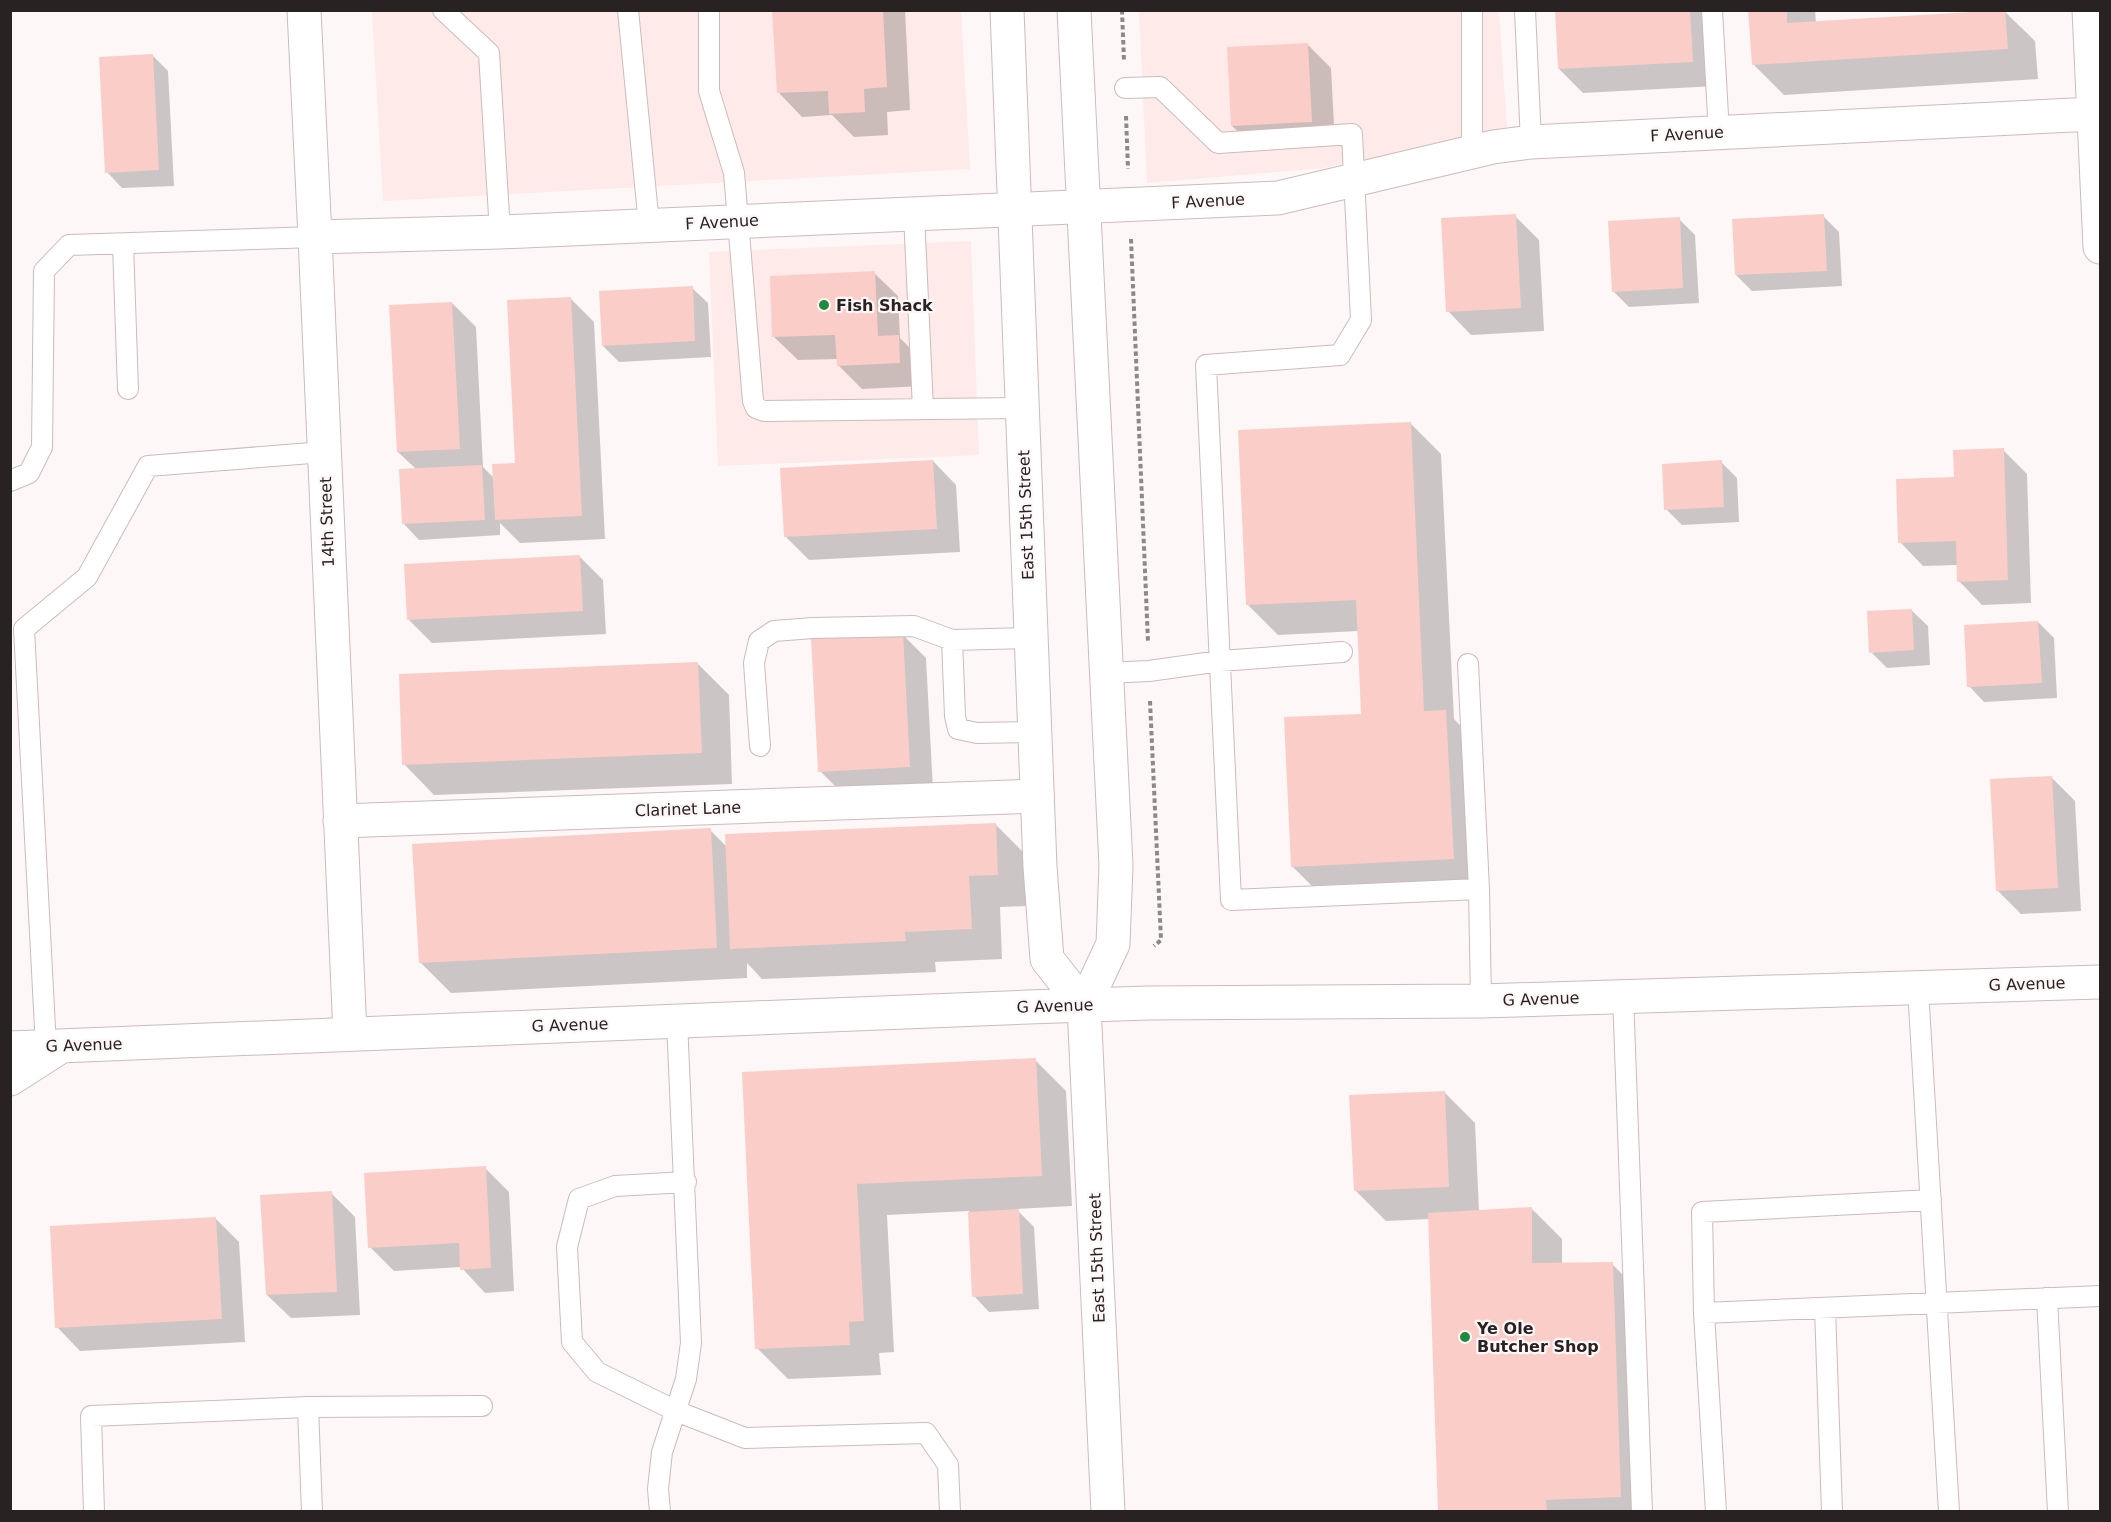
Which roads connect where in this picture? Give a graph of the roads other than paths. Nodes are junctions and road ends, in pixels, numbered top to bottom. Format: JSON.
{"nodes":[{"id":1,"x":304,"y":10,"type":"edge"},
{"id":2,"x":442,"y":10,"type":"edge"},
{"id":3,"x":628,"y":10,"type":"edge"},
{"id":4,"x":709,"y":10,"type":"edge"},
{"id":5,"x":1006,"y":10,"type":"edge"},
{"id":6,"x":1074,"y":10,"type":"edge"},
{"id":7,"x":1472,"y":10,"type":"edge"},
{"id":8,"x":1525,"y":10,"type":"edge"},
{"id":9,"x":1712,"y":10,"type":"edge"},
{"id":10,"x":2089,"y":10,"type":"edge"},
{"id":11,"x":1125,"y":88,"type":"road end"},
{"id":12,"x":2094,"y":114,"type":"junction"},
{"id":13,"x":1719,"y":133,"type":"junction"},
{"id":14,"x":1531,"y":142,"type":"junction"},
{"id":15,"x":1472,"y":153,"type":"junction"},
{"id":16,"x":1354,"y":180,"type":"junction"},
{"id":17,"x":1083,"y":206,"type":"junction"},
{"id":18,"x":1015,"y":210,"type":"junction"},
{"id":19,"x":914,"y":214,"type":"junction"},
{"id":20,"x":737,"y":221,"type":"junction"},
{"id":21,"x":649,"y":225,"type":"junction"},
{"id":22,"x":500,"y":232,"type":"junction"},
{"id":23,"x":315,"y":237,"type":"junction"},
{"id":24,"x":123,"y":244,"type":"junction"},
{"id":25,"x":2100,"y":247,"type":"edge"},
{"id":26,"x":128,"y":389,"type":"dead end"},
{"id":27,"x":1022,"y":408,"type":"junction"},
{"id":28,"x":923,"y":409,"type":"junction"},
{"id":29,"x":324,"y":452,"type":"junction"},
{"id":30,"x":10,"y":481,"type":"edge"},
{"id":31,"x":1031,"y":638,"type":"junction"},
{"id":32,"x":952,"y":640,"type":"junction"},
{"id":33,"x":1342,"y":652,"type":"dead end"},
{"id":34,"x":1220,"y":661,"type":"junction"},
{"id":35,"x":1468,"y":664,"type":"dead end"},
{"id":36,"x":1106,"y":674,"type":"junction"},
{"id":37,"x":1035,"y":732,"type":"junction"},
{"id":38,"x":760,"y":746,"type":"dead end"},
{"id":39,"x":1037,"y":796,"type":"junction"},
{"id":40,"x":340,"y":821,"type":"junction"},
{"id":41,"x":1479,"y":889,"type":"junction"},
{"id":42,"x":2100,"y":982,"type":"edge"},
{"id":43,"x":1918,"y":988,"type":"junction"},
{"id":44,"x":1623,"y":995,"type":"junction"},
{"id":45,"x":1481,"y":1001,"type":"junction"},
{"id":46,"x":1084,"y":1006,"type":"junction"},
{"id":47,"x":677,"y":1021,"type":"junction"},
{"id":48,"x":350,"y":1034,"type":"junction"},
{"id":49,"x":53,"y":1047,"type":"junction"},
{"id":50,"x":10,"y":1048,"type":"edge"},
{"id":51,"x":10,"y":1079,"type":"edge"},
{"id":52,"x":686,"y":1182,"type":"junction"},
{"id":53,"x":1931,"y":1200,"type":"junction"},
{"id":54,"x":2100,"y":1296,"type":"edge"},
{"id":55,"x":2048,"y":1298,"type":"junction"},
{"id":56,"x":1937,"y":1303,"type":"junction"},
{"id":57,"x":1825,"y":1308,"type":"junction"},
{"id":58,"x":1704,"y":1313,"type":"junction"},
{"id":59,"x":482,"y":1406,"type":"dead end"},
{"id":60,"x":308,"y":1407,"type":"junction"},
{"id":61,"x":676,"y":1411,"type":"junction"},
{"id":62,"x":94,"y":1512,"type":"edge"},
{"id":63,"x":312,"y":1512,"type":"edge"},
{"id":64,"x":660,"y":1512,"type":"edge"},
{"id":65,"x":950,"y":1512,"type":"edge"},
{"id":66,"x":1108,"y":1512,"type":"edge"},
{"id":67,"x":1642,"y":1512,"type":"edge"},
{"id":68,"x":1716,"y":1512,"type":"edge"},
{"id":69,"x":1832,"y":1512,"type":"edge"},
{"id":70,"x":1949,"y":1512,"type":"edge"},
{"id":71,"x":2058,"y":1512,"type":"edge"}],
"edges":[{"from":1,"to":23,"type":"street","name":"14th Street"},
{"from":2,"to":22,"type":"lane"},
{"from":3,"to":21,"type":"lane"},
{"from":4,"to":20,"type":"lane"},
{"from":5,"to":18,"type":"street","name":"East 15th Street"},
{"from":6,"to":17,"type":"street","name":"East 15th Street"},
{"from":7,"to":15,"type":"lane"},
{"from":8,"to":14,"type":"lane"},
{"from":9,"to":13,"type":"lane"},
{"from":10,"to":12,"type":"street"},
{"from":11,"to":16,"type":"lane"},
{"from":12,"to":13,"type":"street","name":"F Avenue"},
{"from":12,"to":25,"type":"street"},
{"from":13,"to":14,"type":"street","name":"F Avenue"},
{"from":14,"to":15,"type":"street","name":"F Avenue"},
{"from":15,"to":16,"type":"street","name":"F Avenue"},
{"from":16,"to":17,"type":"street","name":"F Avenue"},
{"from":16,"to":34,"type":"lane"},
{"from":17,"to":18,"type":"street","name":"F Avenue"},
{"from":17,"to":36,"type":"street","name":"East 15th Street"},
{"from":18,"to":19,"type":"street","name":"F Avenue"},
{"from":18,"to":27,"type":"street","name":"East 15th Street"},
{"from":19,"to":20,"type":"street","name":"F Avenue"},
{"from":19,"to":28,"type":"lane"},
{"from":20,"to":21,"type":"street","name":"F Avenue"},
{"from":20,"to":28,"type":"lane"},
{"from":21,"to":22,"type":"street","name":"F Avenue"},
{"from":22,"to":23,"type":"street","name":"F Avenue"},
{"from":23,"to":24,"type":"lane"},
{"from":23,"to":29,"type":"street","name":"14th Street"},
{"from":24,"to":26,"type":"lane"},
{"from":24,"to":30,"type":"lane"},
{"from":27,"to":28,"type":"lane"},
{"from":27,"to":31,"type":"street","name":"East 15th Street"},
{"from":29,"to":40,"type":"street","name":"14th Street"},
{"from":29,"to":49,"type":"lane"},
{"from":31,"to":32,"type":"lane"},
{"from":31,"to":37,"type":"street","name":"East 15th Street"},
{"from":32,"to":37,"type":"lane"},
{"from":32,"to":38,"type":"lane"},
{"from":33,"to":34,"type":"lane"},
{"from":34,"to":36,"type":"lane"},
{"from":34,"to":41,"type":"lane"},
{"from":35,"to":41,"type":"lane"},
{"from":36,"to":46,"type":"street","name":"East 15th Street"},
{"from":37,"to":39,"type":"street","name":"East 15th Street"},
{"from":39,"to":40,"type":"street","name":"Clarinet Lane"},
{"from":39,"to":46,"type":"street","name":"East 15th Street"},
{"from":40,"to":48,"type":"street","name":"14th Street"},
{"from":41,"to":45,"type":"lane"},
{"from":42,"to":43,"type":"street","name":"G Avenue"},
{"from":43,"to":44,"type":"street","name":"G Avenue"},
{"from":43,"to":53,"type":"lane"},
{"from":44,"to":45,"type":"street","name":"G Avenue"},
{"from":44,"to":67,"type":"lane"},
{"from":45,"to":46,"type":"street","name":"G Avenue"},
{"from":46,"to":47,"type":"street","name":"G Avenue"},
{"from":46,"to":66,"type":"street","name":"East 15th Street"},
{"from":47,"to":48,"type":"street","name":"G Avenue"},
{"from":47,"to":52,"type":"lane"},
{"from":48,"to":49,"type":"street","name":"G Avenue"},
{"from":49,"to":50,"type":"street","name":"G Avenue"},
{"from":49,"to":51,"type":"street"},
{"from":52,"to":61,"type":"lane"},
{"from":52,"to":61,"type":"lane"},
{"from":53,"to":56,"type":"lane"},
{"from":53,"to":58,"type":"lane"},
{"from":54,"to":55,"type":"lane"},
{"from":55,"to":56,"type":"lane"},
{"from":55,"to":71,"type":"lane"},
{"from":56,"to":57,"type":"lane"},
{"from":56,"to":70,"type":"lane"},
{"from":57,"to":58,"type":"lane"},
{"from":57,"to":69,"type":"lane"},
{"from":58,"to":68,"type":"lane"},
{"from":59,"to":60,"type":"lane"},
{"from":60,"to":62,"type":"lane"},
{"from":60,"to":63,"type":"lane"},
{"from":61,"to":64,"type":"lane"},
{"from":61,"to":65,"type":"lane"}]}
